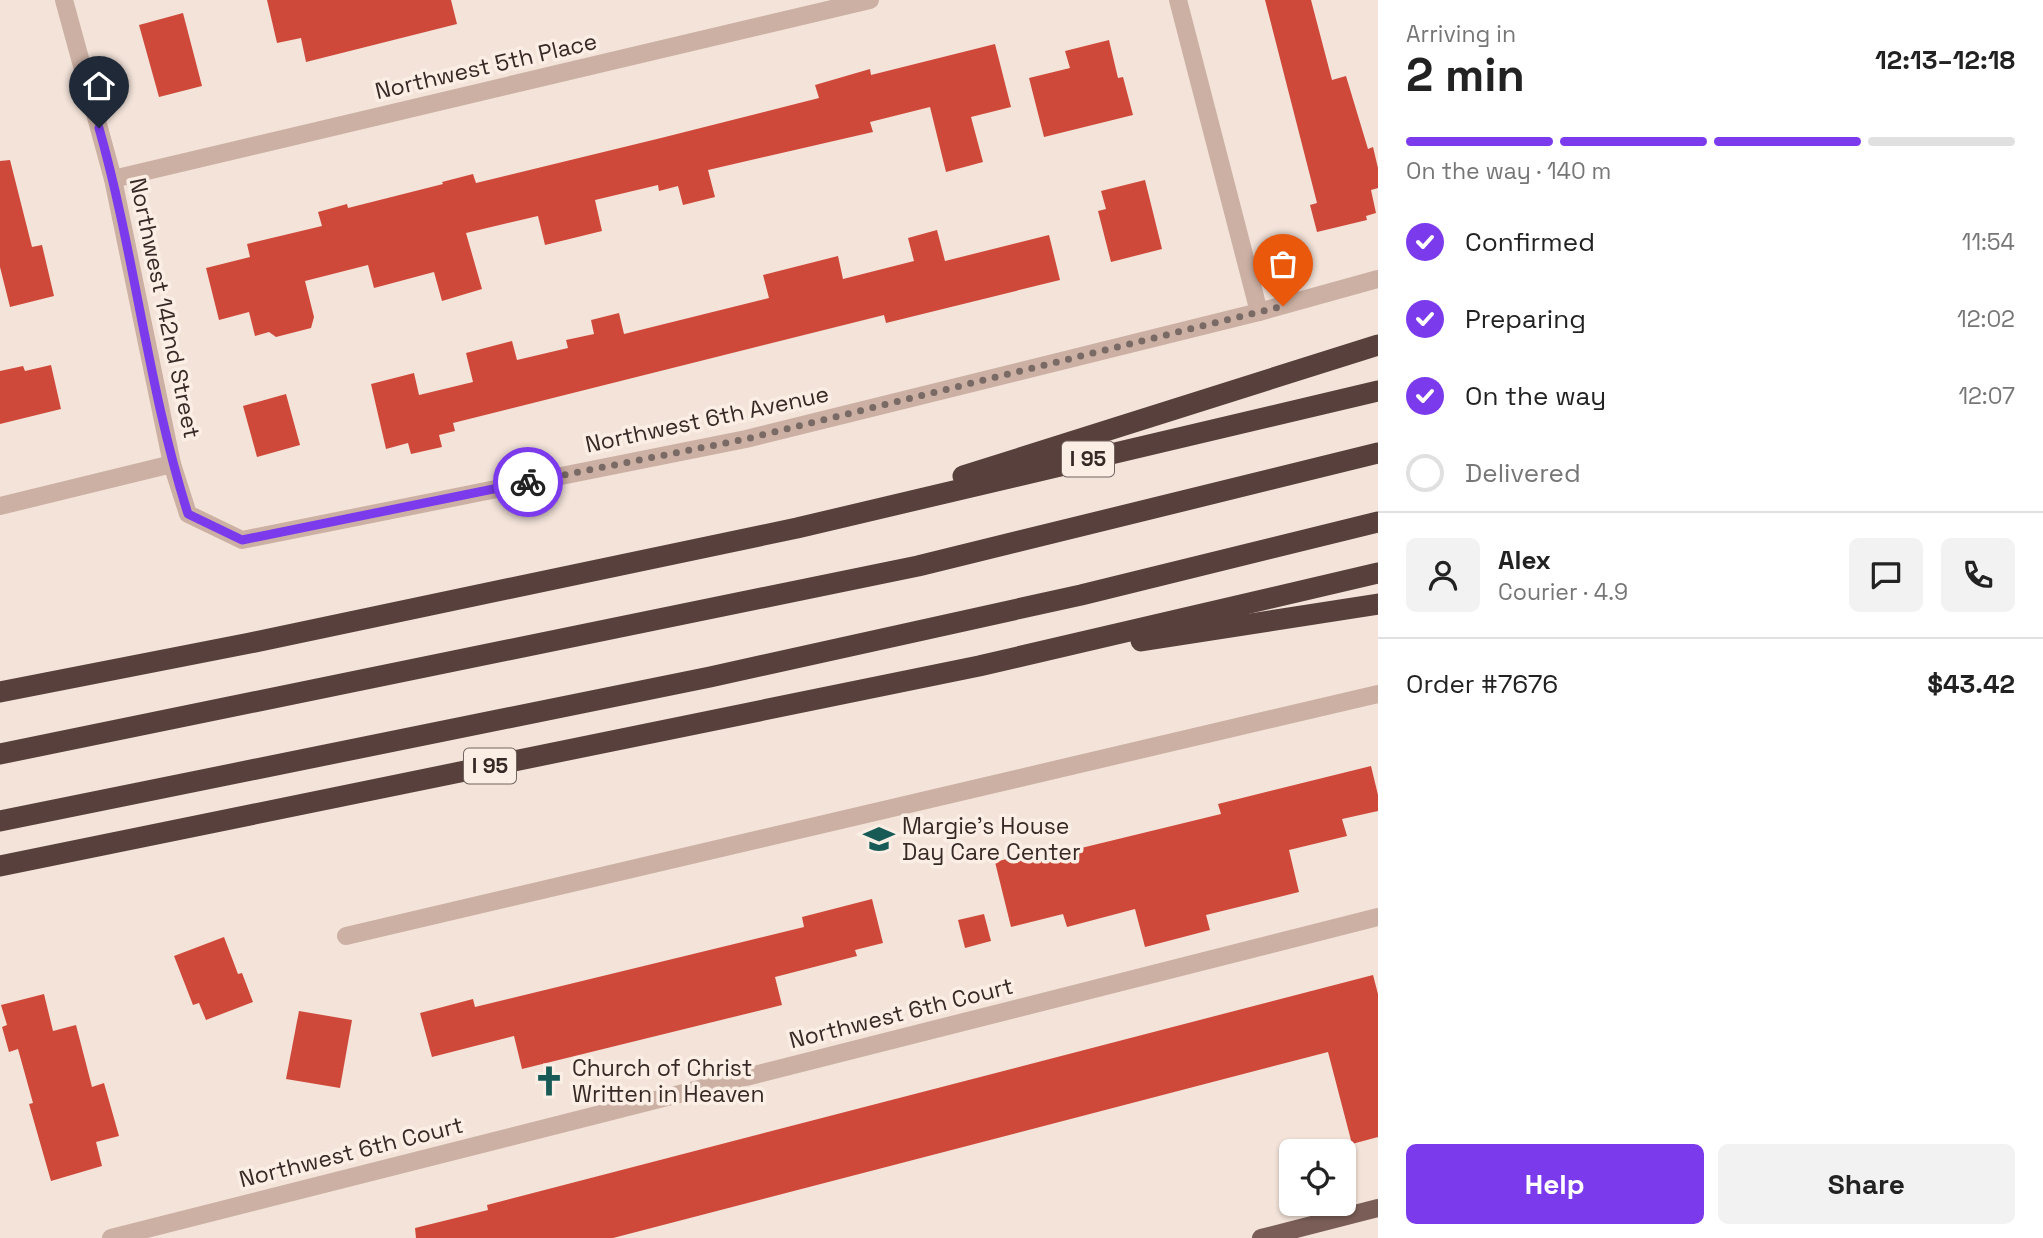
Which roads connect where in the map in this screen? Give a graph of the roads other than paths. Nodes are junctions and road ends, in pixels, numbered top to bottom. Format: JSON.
{"nodes":[{"id":1,"x":64,"y":0,"type":"edge"},
{"id":2,"x":870,"y":0,"type":"edge"},
{"id":3,"x":1178,"y":0,"type":"edge"},
{"id":4,"x":113,"y":179,"type":"junction"},
{"id":5,"x":1378,"y":279,"type":"edge"},
{"id":6,"x":1259,"y":312,"type":"junction"},
{"id":7,"x":1378,"y":345,"type":"edge"},
{"id":8,"x":1378,"y":391,"type":"edge"},
{"id":9,"x":1378,"y":453,"type":"edge"},
{"id":10,"x":172,"y":464,"type":"junction"},
{"id":11,"x":0,"y":506,"type":"edge"},
{"id":12,"x":1378,"y":522,"type":"edge"},
{"id":13,"x":797,"y":528,"type":"junction"},
{"id":14,"x":1378,"y":573,"type":"edge"},
{"id":15,"x":1378,"y":604,"type":"edge"},
{"id":16,"x":979,"y":666,"type":"junction"},
{"id":17,"x":0,"y":692,"type":"edge"},
{"id":18,"x":1378,"y":694,"type":"edge"},
{"id":19,"x":0,"y":754,"type":"edge"},
{"id":20,"x":0,"y":821,"type":"edge"},
{"id":21,"x":0,"y":866,"type":"edge"},
{"id":22,"x":1378,"y":917,"type":"edge"},
{"id":23,"x":346,"y":936,"type":"dead end"},
{"id":24,"x":1378,"y":1208,"type":"edge"},
{"id":25,"x":1270,"y":1237,"type":"edge"},
{"id":26,"x":111,"y":1238,"type":"edge"}],
"edges":[{"from":1,"to":4,"type":"street","name":"Northwest 142nd Street"},
{"from":2,"to":4,"type":"street","name":"Northwest 5th Place"},
{"from":3,"to":6,"type":"street"},
{"from":4,"to":10,"type":"street","name":"Northwest 142nd Street"},
{"from":5,"to":6,"type":"street","name":"Northwest 6th Avenue"},
{"from":6,"to":10,"type":"street","name":"Northwest 6th Avenue"},
{"from":7,"to":13,"type":"highway"},
{"from":8,"to":13,"type":"highway","number":"I 95"},
{"from":9,"to":19,"type":"highway"},
{"from":10,"to":11,"type":"street"},
{"from":12,"to":20,"type":"highway"},
{"from":13,"to":17,"type":"highway","number":"I 95"},
{"from":14,"to":16,"type":"highway","number":"I 95"},
{"from":15,"to":16,"type":"highway"},
{"from":16,"to":21,"type":"highway","number":"I 95"},
{"from":18,"to":23,"type":"street"},
{"from":22,"to":26,"type":"street","name":"Northwest 6th Court"},
{"from":24,"to":25,"type":"main road"}]}
